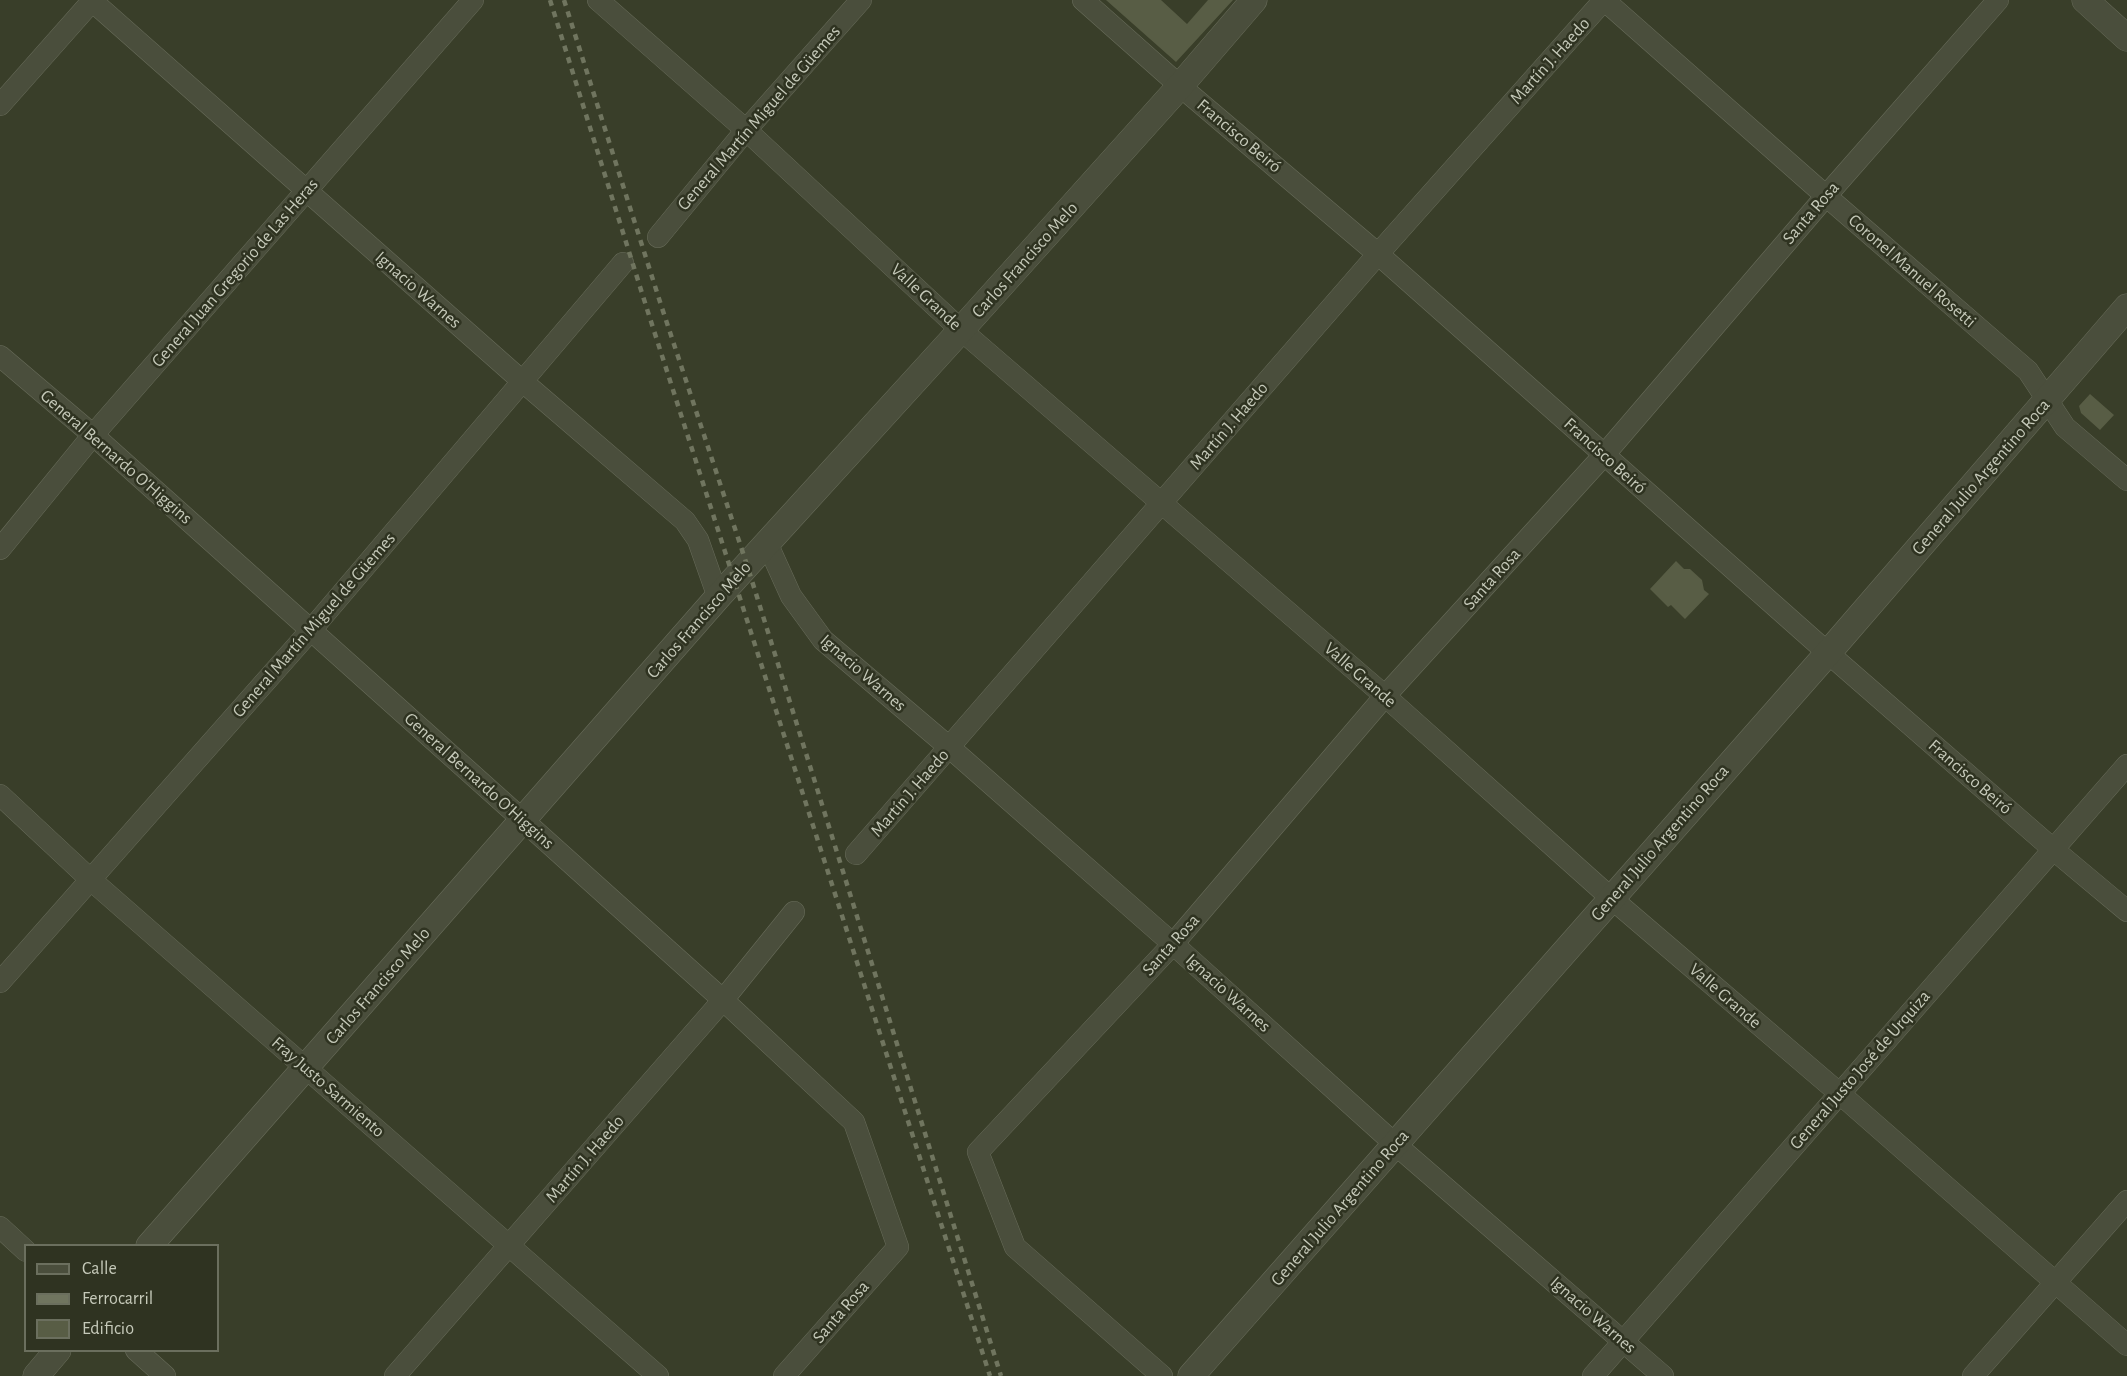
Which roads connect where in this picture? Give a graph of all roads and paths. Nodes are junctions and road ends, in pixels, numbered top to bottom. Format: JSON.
{"nodes":[{"id":1,"x":92,"y":0,"type":"edge"},
{"id":2,"x":473,"y":0,"type":"edge"},
{"id":3,"x":598,"y":0,"type":"edge"},
{"id":4,"x":861,"y":0,"type":"edge"},
{"id":5,"x":1083,"y":0,"type":"edge"},
{"id":6,"x":1254,"y":0,"type":"edge"},
{"id":7,"x":1604,"y":0,"type":"edge"},
{"id":8,"x":1998,"y":0,"type":"edge"},
{"id":9,"x":2085,"y":0,"type":"edge"},
{"id":10,"x":2127,"y":38,"type":"edge"},
{"id":11,"x":1180,"y":86,"type":"junction"},
{"id":12,"x":0,"y":105,"type":"edge"},
{"id":13,"x":746,"y":130,"type":"junction"},
{"id":14,"x":306,"y":191,"type":"junction"},
{"id":15,"x":1826,"y":196,"type":"junction"},
{"id":16,"x":658,"y":237,"type":"dead end"},
{"id":17,"x":1378,"y":254,"type":"junction"},
{"id":18,"x":623,"y":263,"type":"dead end"},
{"id":19,"x":2127,"y":307,"type":"edge"},
{"id":20,"x":961,"y":330,"type":"junction"},
{"id":21,"x":0,"y":356,"type":"edge"},
{"id":22,"x":522,"y":381,"type":"junction"},
{"id":23,"x":2047,"y":400,"type":"junction"},
{"id":24,"x":93,"y":435,"type":"junction"},
{"id":25,"x":1604,"y":455,"type":"junction"},
{"id":26,"x":2127,"y":480,"type":"edge"},
{"id":27,"x":1162,"y":502,"type":"junction"},
{"id":28,"x":766,"y":543,"type":"junction"},
{"id":29,"x":0,"y":549,"type":"edge"},
{"id":30,"x":718,"y":597,"type":"junction"},
{"id":31,"x":311,"y":630,"type":"junction"},
{"id":32,"x":1828,"y":653,"type":"junction"},
{"id":33,"x":1385,"y":696,"type":"junction"},
{"id":34,"x":949,"y":747,"type":"junction"},
{"id":35,"x":2127,"y":765,"type":"edge"},
{"id":36,"x":0,"y":795,"type":"edge"},
{"id":37,"x":524,"y":821,"type":"junction"},
{"id":38,"x":2054,"y":850,"type":"junction"},
{"id":39,"x":856,"y":854,"type":"dead end"},
{"id":40,"x":90,"y":879,"type":"junction"},
{"id":41,"x":1611,"y":898,"type":"junction"},
{"id":42,"x":2127,"y":911,"type":"edge"},
{"id":43,"x":794,"y":912,"type":"dead end"},
{"id":44,"x":1173,"y":944,"type":"junction"},
{"id":45,"x":0,"y":982,"type":"edge"},
{"id":46,"x":723,"y":1000,"type":"junction"},
{"id":47,"x":306,"y":1068,"type":"junction"},
{"id":48,"x":1839,"y":1093,"type":"junction"},
{"id":49,"x":1396,"y":1144,"type":"junction"},
{"id":50,"x":2127,"y":1201,"type":"edge"},
{"id":51,"x":0,"y":1227,"type":"edge"},
{"id":52,"x":150,"y":1244,"type":"edge"},
{"id":53,"x":509,"y":1246,"type":"junction"},
{"id":54,"x":898,"y":1247,"type":"joint"},
{"id":55,"x":24,"y":1249,"type":"edge"},
{"id":56,"x":2055,"y":1281,"type":"junction"},
{"id":57,"x":1623,"y":1341,"type":"junction"},
{"id":58,"x":2127,"y":1345,"type":"edge"},
{"id":59,"x":56,"y":1352,"type":"edge"},
{"id":60,"x":138,"y":1352,"type":"edge"},
{"id":61,"x":36,"y":1376,"type":"edge"},
{"id":62,"x":165,"y":1376,"type":"edge"},
{"id":63,"x":395,"y":1376,"type":"edge"},
{"id":64,"x":658,"y":1376,"type":"edge"},
{"id":65,"x":784,"y":1376,"type":"edge"},
{"id":66,"x":1162,"y":1376,"type":"edge"},
{"id":67,"x":1191,"y":1376,"type":"edge"},
{"id":68,"x":1593,"y":1376,"type":"edge"},
{"id":69,"x":1663,"y":1376,"type":"edge"},
{"id":70,"x":1973,"y":1376,"type":"edge"}],
"edges":[{"from":1,"to":12,"type":"street"},
{"from":1,"to":14,"type":"street","name":"Ignacio Warnes"},
{"from":2,"to":14,"type":"street","name":"General Juan Gregorio de Las Heras"},
{"from":3,"to":13,"type":"street","name":"Valle Grande"},
{"from":4,"to":13,"type":"street","name":"General Martín Miguel de Güemes"},
{"from":5,"to":11,"type":"street","name":"Francisco Beiró"},
{"from":6,"to":11,"type":"street","name":"Carlos Francisco Melo"},
{"from":7,"to":15,"type":"street","name":"Coronel Manuel Rosetti"},
{"from":7,"to":17,"type":"street","name":"Martín J. Haedo"},
{"from":8,"to":15,"type":"street","name":"Santa Rosa"},
{"from":9,"to":10,"type":"street"},
{"from":11,"to":17,"type":"street","name":"Francisco Beiró"},
{"from":11,"to":20,"type":"street","name":"Carlos Francisco Melo"},
{"from":13,"to":16,"type":"street","name":"General Martín Miguel de Güemes"},
{"from":13,"to":20,"type":"street","name":"Valle Grande"},
{"from":14,"to":22,"type":"street","name":"Ignacio Warnes"},
{"from":14,"to":24,"type":"street","name":"General Juan Gregorio de Las Heras"},
{"from":15,"to":23,"type":"street","name":"Coronel Manuel Rosetti"},
{"from":15,"to":25,"type":"street","name":"Santa Rosa"},
{"from":17,"to":25,"type":"street","name":"Francisco Beiró"},
{"from":17,"to":27,"type":"street","name":"Martín J. Haedo"},
{"from":18,"to":22,"type":"street","name":"General Martín Miguel de Güemes"},
{"from":19,"to":23,"type":"street","name":"General Julio Argentino Roca"},
{"from":20,"to":27,"type":"street","name":"Valle Grande"},
{"from":20,"to":28,"type":"street","name":"Carlos Francisco Melo"},
{"from":21,"to":24,"type":"street","name":"General Bernardo O'Higgins"},
{"from":22,"to":30,"type":"street","name":"Ignacio Warnes"},
{"from":22,"to":31,"type":"street","name":"General Martín Miguel de Güemes"},
{"from":23,"to":26,"type":"street","name":"Coronel Manuel Rosetti"},
{"from":23,"to":32,"type":"street","name":"General Julio Argentino Roca"},
{"from":24,"to":29,"type":"street","name":"General Juan Gregorio de Las Heras"},
{"from":24,"to":31,"type":"street","name":"General Bernardo O'Higgins"},
{"from":25,"to":32,"type":"street","name":"Francisco Beiró"},
{"from":25,"to":33,"type":"street","name":"Santa Rosa"},
{"from":27,"to":33,"type":"street","name":"Valle Grande"},
{"from":27,"to":34,"type":"street","name":"Martín J. Haedo"},
{"from":28,"to":30,"type":"street","name":"Carlos Francisco Melo"},
{"from":28,"to":34,"type":"street","name":"Ignacio Warnes"},
{"from":30,"to":37,"type":"street","name":"Carlos Francisco Melo"},
{"from":31,"to":37,"type":"street","name":"General Bernardo O'Higgins"},
{"from":31,"to":40,"type":"street","name":"General Martín Miguel de Güemes"},
{"from":32,"to":38,"type":"street","name":"Francisco Beiró"},
{"from":32,"to":41,"type":"street","name":"General Julio Argentino Roca"},
{"from":33,"to":41,"type":"street","name":"Valle Grande"},
{"from":33,"to":44,"type":"street","name":"Santa Rosa"},
{"from":34,"to":39,"type":"street","name":"Martín J. Haedo"},
{"from":34,"to":44,"type":"street","name":"Ignacio Warnes"},
{"from":35,"to":38,"type":"street","name":"General Justo José de Urquiza"},
{"from":36,"to":40,"type":"street","name":"Fray Justo Sarmiento"},
{"from":37,"to":46,"type":"street","name":"General Bernardo O'Higgins"},
{"from":37,"to":47,"type":"street","name":"Carlos Francisco Melo"},
{"from":38,"to":42,"type":"street","name":"Francisco Beiró"},
{"from":38,"to":48,"type":"street","name":"General Justo José de Urquiza"},
{"from":40,"to":45,"type":"street","name":"General Martín Miguel de Güemes"},
{"from":40,"to":47,"type":"street","name":"Fray Justo Sarmiento"},
{"from":41,"to":48,"type":"street","name":"Valle Grande"},
{"from":41,"to":49,"type":"street","name":"General Julio Argentino Roca"},
{"from":43,"to":46,"type":"street","name":"Martín J. Haedo"},
{"from":44,"to":49,"type":"street","name":"Ignacio Warnes"},
{"from":44,"to":66,"type":"street","name":"Santa Rosa"},
{"from":46,"to":53,"type":"street","name":"Martín J. Haedo"},
{"from":46,"to":54,"type":"street","name":"General Bernardo O'Higgins"},
{"from":47,"to":52,"type":"street","name":"Carlos Francisco Melo"},
{"from":47,"to":53,"type":"street","name":"Fray Justo Sarmiento"},
{"from":48,"to":56,"type":"street","name":"Valle Grande"},
{"from":48,"to":57,"type":"street","name":"General Justo José de Urquiza"},
{"from":49,"to":57,"type":"street","name":"Ignacio Warnes"},
{"from":49,"to":67,"type":"street","name":"General Julio Argentino Roca"},
{"from":50,"to":56,"type":"street"},
{"from":51,"to":55,"type":"street"},
{"from":53,"to":63,"type":"street","name":"Martín J. Haedo"},
{"from":53,"to":64,"type":"street","name":"Fray Justo Sarmiento"},
{"from":54,"to":65,"type":"street","name":"Santa Rosa"},
{"from":56,"to":58,"type":"street","name":"Valle Grande"},
{"from":56,"to":70,"type":"street"},
{"from":57,"to":68,"type":"street","name":"General Justo José de Urquiza"},
{"from":57,"to":69,"type":"street","name":"Ignacio Warnes"},
{"from":59,"to":61,"type":"street"},
{"from":60,"to":62,"type":"street"}]}
